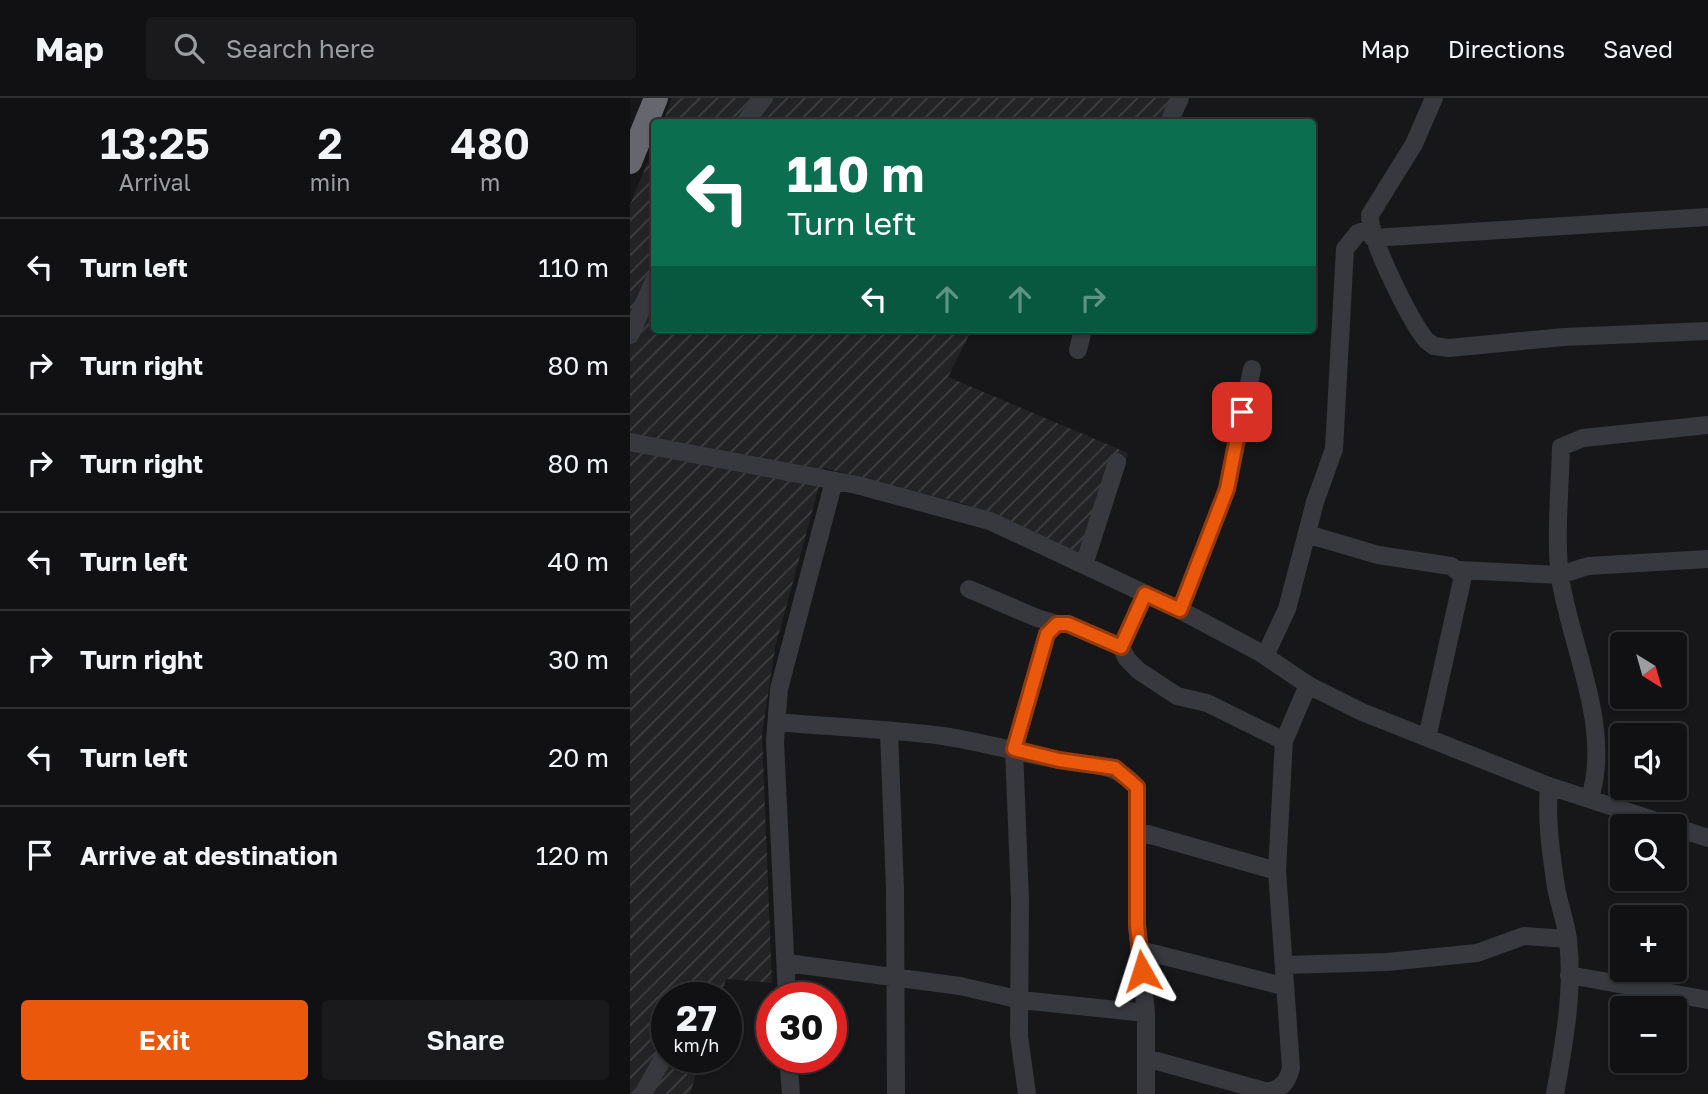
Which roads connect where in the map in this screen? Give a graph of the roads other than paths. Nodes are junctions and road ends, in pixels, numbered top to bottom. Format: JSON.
{"nodes":[{"id":1,"x":656,"y":98,"type":"edge"},
{"id":2,"x":764,"y":98,"type":"edge"},
{"id":3,"x":1180,"y":98,"type":"edge"},
{"id":4,"x":1434,"y":98,"type":"edge"},
{"id":5,"x":747,"y":119,"type":"edge"},
{"id":6,"x":1170,"y":119,"type":"edge"},
{"id":7,"x":630,"y":162,"type":"edge"},
{"id":8,"x":1708,"y":217,"type":"edge"},
{"id":9,"x":1371,"y":233,"type":"junction"},
{"id":10,"x":651,"y":288,"type":"edge"},
{"id":11,"x":1708,"y":331,"type":"edge"},
{"id":12,"x":1082,"y":333,"type":"edge"},
{"id":13,"x":630,"y":335,"type":"edge"},
{"id":14,"x":1078,"y":350,"type":"dead end"},
{"id":15,"x":1252,"y":369,"type":"dead end"},
{"id":16,"x":1708,"y":425,"type":"edge"},
{"id":17,"x":630,"y":442,"type":"edge"},
{"id":18,"x":1117,"y":462,"type":"dead end"},
{"id":19,"x":834,"y":481,"type":"junction"},
{"id":20,"x":1307,"y":534,"type":"junction"},
{"id":21,"x":1708,"y":559,"type":"edge"},
{"id":22,"x":1084,"y":565,"type":"junction"},
{"id":23,"x":1459,"y":570,"type":"junction"},
{"id":24,"x":1560,"y":575,"type":"junction"},
{"id":25,"x":969,"y":589,"type":"dead end"},
{"id":26,"x":1145,"y":594,"type":"junction"},
{"id":27,"x":1180,"y":610,"type":"junction"},
{"id":28,"x":1057,"y":624,"type":"junction"},
{"id":29,"x":1121,"y":647,"type":"junction"},
{"id":30,"x":1265,"y":656,"type":"junction"},
{"id":31,"x":1308,"y":685,"type":"junction"},
{"id":32,"x":777,"y":722,"type":"junction"},
{"id":33,"x":889,"y":731,"type":"junction"},
{"id":34,"x":1427,"y":738,"type":"junction"},
{"id":35,"x":1284,"y":741,"type":"junction"},
{"id":36,"x":1014,"y":749,"type":"junction"},
{"id":37,"x":1549,"y":786,"type":"junction"},
{"id":38,"x":1590,"y":799,"type":"junction"},
{"id":39,"x":1138,"y":831,"type":"junction"},
{"id":40,"x":1708,"y":838,"type":"edge"},
{"id":41,"x":1277,"y":871,"type":"junction"},
{"id":42,"x":1568,"y":939,"type":"junction"},
{"id":43,"x":1140,"y":950,"type":"junction"},
{"id":44,"x":788,"y":962,"type":"junction"},
{"id":45,"x":1284,"y":965,"type":"junction"},
{"id":46,"x":1569,"y":975,"type":"junction"},
{"id":47,"x":897,"y":978,"type":"junction"},
{"id":48,"x":787,"y":982,"type":"edge"},
{"id":49,"x":1283,"y":986,"type":"junction"},
{"id":50,"x":1021,"y":1000,"type":"junction"},
{"id":51,"x":1708,"y":1000,"type":"edge"},
{"id":52,"x":1146,"y":1013,"type":"junction"},
{"id":53,"x":1146,"y":1058,"type":"junction"},
{"id":54,"x":655,"y":1073,"type":"edge"},
{"id":55,"x":789,"y":1073,"type":"edge"},
{"id":56,"x":643,"y":1094,"type":"edge"},
{"id":57,"x":791,"y":1094,"type":"edge"},
{"id":58,"x":897,"y":1094,"type":"edge"},
{"id":59,"x":1027,"y":1094,"type":"edge"},
{"id":60,"x":1146,"y":1094,"type":"edge"},
{"id":61,"x":1555,"y":1094,"type":"edge"}],
"edges":[{"from":1,"to":7,"type":"highway"},
{"from":2,"to":5,"type":"street"},
{"from":3,"to":6,"type":"street"},
{"from":4,"to":9,"type":"street"},
{"from":8,"to":9,"type":"street"},
{"from":9,"to":11,"type":"street"},
{"from":9,"to":20,"type":"street"},
{"from":10,"to":13,"type":"street"},
{"from":12,"to":14,"type":"street"},
{"from":15,"to":27,"type":"street"},
{"from":16,"to":24,"type":"street"},
{"from":17,"to":19,"type":"street"},
{"from":18,"to":22,"type":"street"},
{"from":19,"to":22,"type":"street"},
{"from":19,"to":32,"type":"street"},
{"from":20,"to":23,"type":"street"},
{"from":20,"to":30,"type":"street"},
{"from":21,"to":24,"type":"street"},
{"from":22,"to":26,"type":"street"},
{"from":23,"to":24,"type":"street"},
{"from":23,"to":34,"type":"street"},
{"from":24,"to":38,"type":"street"},
{"from":25,"to":28,"type":"street"},
{"from":26,"to":27,"type":"street"},
{"from":26,"to":29,"type":"street"},
{"from":27,"to":30,"type":"street"},
{"from":28,"to":29,"type":"street"},
{"from":28,"to":36,"type":"street"},
{"from":29,"to":35,"type":"street"},
{"from":30,"to":31,"type":"street"},
{"from":31,"to":34,"type":"street"},
{"from":31,"to":35,"type":"street"},
{"from":32,"to":33,"type":"street"},
{"from":32,"to":44,"type":"street"},
{"from":33,"to":36,"type":"street"},
{"from":33,"to":47,"type":"street"},
{"from":34,"to":37,"type":"street"},
{"from":35,"to":41,"type":"street"},
{"from":36,"to":39,"type":"street"},
{"from":36,"to":50,"type":"street"},
{"from":37,"to":38,"type":"street"},
{"from":37,"to":42,"type":"street"},
{"from":38,"to":40,"type":"street"},
{"from":39,"to":41,"type":"street"},
{"from":39,"to":43,"type":"street"},
{"from":41,"to":45,"type":"street"},
{"from":42,"to":45,"type":"street"},
{"from":42,"to":46,"type":"street"},
{"from":43,"to":49,"type":"street"},
{"from":43,"to":52,"type":"street"},
{"from":44,"to":47,"type":"street"},
{"from":44,"to":48,"type":"street"},
{"from":45,"to":49,"type":"street"},
{"from":46,"to":51,"type":"street"},
{"from":46,"to":61,"type":"street"},
{"from":47,"to":50,"type":"street"},
{"from":47,"to":58,"type":"street"},
{"from":49,"to":53,"type":"street"},
{"from":50,"to":52,"type":"street"},
{"from":50,"to":59,"type":"street"},
{"from":52,"to":53,"type":"street"},
{"from":53,"to":60,"type":"street"},
{"from":54,"to":56,"type":"street"},
{"from":55,"to":57,"type":"street"}]}
